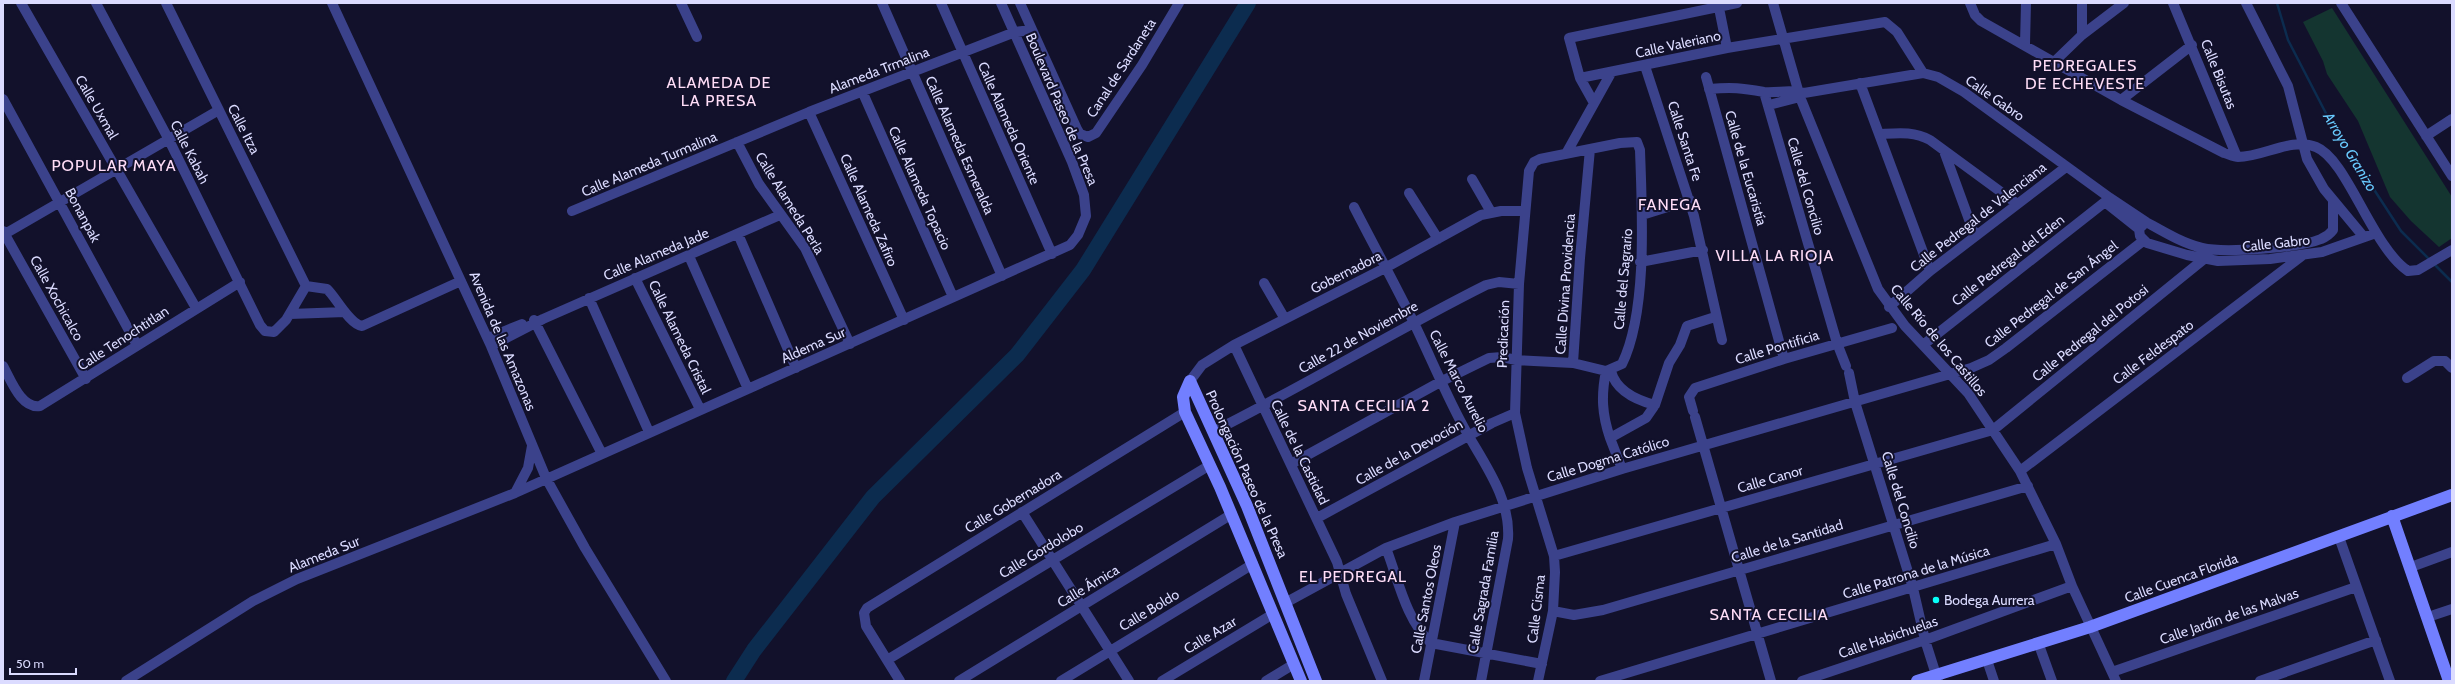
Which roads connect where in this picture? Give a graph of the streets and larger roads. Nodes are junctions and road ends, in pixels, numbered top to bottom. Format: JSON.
{"nodes":[{"id":1,"x":21,"y":3,"type":"edge"},
{"id":2,"x":96,"y":3,"type":"edge"},
{"id":3,"x":166,"y":3,"type":"edge"},
{"id":4,"x":332,"y":3,"type":"edge"},
{"id":5,"x":681,"y":3,"type":"edge"},
{"id":6,"x":882,"y":3,"type":"edge"},
{"id":7,"x":941,"y":3,"type":"edge"},
{"id":8,"x":1002,"y":3,"type":"edge"},
{"id":9,"x":1020,"y":3,"type":"edge"},
{"id":10,"x":1179,"y":3,"type":"edge"},
{"id":11,"x":1737,"y":3,"type":"edge"},
{"id":12,"x":1773,"y":3,"type":"edge"},
{"id":13,"x":1970,"y":3,"type":"edge"},
{"id":14,"x":2026,"y":3,"type":"edge"},
{"id":15,"x":2082,"y":3,"type":"edge"},
{"id":16,"x":2124,"y":3,"type":"edge"},
{"id":17,"x":2173,"y":3,"type":"edge"},
{"id":18,"x":2246,"y":3,"type":"edge"},
{"id":19,"x":2341,"y":3,"type":"edge"},
{"id":20,"x":1718,"y":6,"type":"edge"},
{"id":21,"x":1031,"y":30,"type":"junction"},
{"id":22,"x":1015,"y":32,"type":"junction"},
{"id":23,"x":2082,"y":36,"type":"junction"},
{"id":24,"x":697,"y":37,"type":"dead end"},
{"id":25,"x":1783,"y":38,"type":"junction"},
{"id":26,"x":2025,"y":44,"type":"junction"},
{"id":27,"x":2192,"y":45,"type":"junction"},
{"id":28,"x":1727,"y":48,"type":"junction"},
{"id":29,"x":963,"y":53,"type":"junction"},
{"id":30,"x":2054,"y":62,"type":"junction"},
{"id":31,"x":1645,"y":66,"type":"junction"},
{"id":32,"x":913,"y":72,"type":"junction"},
{"id":33,"x":1923,"y":73,"type":"junction"},
{"id":34,"x":1611,"y":74,"type":"junction"},
{"id":35,"x":1706,"y":77,"type":"dead end"},
{"id":36,"x":1580,"y":78,"type":"junction"},
{"id":37,"x":1860,"y":84,"type":"junction"},
{"id":38,"x":1709,"y":89,"type":"junction"},
{"id":39,"x":862,"y":91,"type":"junction"},
{"id":40,"x":1764,"y":92,"type":"junction"},
{"id":41,"x":1801,"y":94,"type":"junction"},
{"id":42,"x":3,"y":99,"type":"edge"},
{"id":43,"x":2121,"y":100,"type":"junction"},
{"id":44,"x":1594,"y":103,"type":"junction"},
{"id":45,"x":1769,"y":105,"type":"junction"},
{"id":46,"x":219,"y":110,"type":"junction"},
{"id":47,"x":809,"y":112,"type":"junction"},
{"id":48,"x":2452,"y":119,"type":"edge"},
{"id":49,"x":1880,"y":134,"type":"junction"},
{"id":50,"x":2426,"y":136,"type":"junction"},
{"id":51,"x":169,"y":140,"type":"junction"},
{"id":52,"x":737,"y":142,"type":"junction"},
{"id":53,"x":2302,"y":143,"type":"junction"},
{"id":54,"x":1590,"y":149,"type":"junction"},
{"id":55,"x":1944,"y":151,"type":"junction"},
{"id":56,"x":1567,"y":152,"type":"junction"},
{"id":57,"x":2237,"y":157,"type":"junction"},
{"id":58,"x":2066,"y":167,"type":"junction"},
{"id":59,"x":117,"y":171,"type":"junction"},
{"id":60,"x":2452,"y":176,"type":"edge"},
{"id":61,"x":1472,"y":179,"type":"dead end"},
{"id":62,"x":1409,"y":192,"type":"dead end"},
{"id":63,"x":1690,"y":200,"type":"junction"},
{"id":64,"x":2108,"y":200,"type":"junction"},
{"id":65,"x":2333,"y":201,"type":"junction"},
{"id":66,"x":60,"y":202,"type":"junction"},
{"id":67,"x":2016,"y":204,"type":"junction"},
{"id":68,"x":1354,"y":207,"type":"dead end"},
{"id":69,"x":572,"y":211,"type":"dead end"},
{"id":70,"x":1525,"y":211,"type":"junction"},
{"id":71,"x":1491,"y":212,"type":"junction"},
{"id":72,"x":780,"y":215,"type":"junction"},
{"id":73,"x":1642,"y":215,"type":"junction"},
{"id":74,"x":2143,"y":225,"type":"junction"},
{"id":75,"x":1082,"y":227,"type":"joint"},
{"id":76,"x":3,"y":233,"type":"edge"},
{"id":77,"x":2376,"y":233,"type":"junction"},
{"id":78,"x":738,"y":234,"type":"junction"},
{"id":79,"x":1975,"y":236,"type":"junction"},
{"id":80,"x":2363,"y":236,"type":"junction"},
{"id":81,"x":1438,"y":239,"type":"junction"},
{"id":82,"x":2143,"y":241,"type":"junction"},
{"id":83,"x":1703,"y":250,"type":"junction"},
{"id":84,"x":2452,"y":250,"type":"edge"},
{"id":85,"x":1052,"y":254,"type":"junction"},
{"id":86,"x":2303,"y":254,"type":"junction"},
{"id":87,"x":688,"y":256,"type":"junction"},
{"id":88,"x":2204,"y":259,"type":"junction"},
{"id":89,"x":1640,"y":262,"type":"junction"},
{"id":90,"x":1385,"y":268,"type":"junction"},
{"id":91,"x":1930,"y":271,"type":"junction"},
{"id":92,"x":1002,"y":276,"type":"junction"},
{"id":93,"x":635,"y":278,"type":"junction"},
{"id":94,"x":462,"y":281,"type":"junction"},
{"id":95,"x":240,"y":282,"type":"junction"},
{"id":96,"x":1264,"y":283,"type":"dead end"},
{"id":97,"x":1519,"y":284,"type":"junction"},
{"id":98,"x":306,"y":286,"type":"junction"},
{"id":99,"x":953,"y":297,"type":"junction"},
{"id":100,"x":589,"y":298,"type":"junction"},
{"id":101,"x":1889,"y":307,"type":"junction"},
{"id":102,"x":196,"y":308,"type":"junction"},
{"id":103,"x":345,"y":312,"type":"junction"},
{"id":104,"x":290,"y":314,"type":"junction"},
{"id":105,"x":1716,"y":317,"type":"junction"},
{"id":106,"x":1285,"y":319,"type":"junction"},
{"id":107,"x":904,"y":320,"type":"junction"},
{"id":108,"x":538,"y":321,"type":"junction"},
{"id":109,"x":1414,"y":322,"type":"junction"},
{"id":110,"x":1892,"y":328,"type":"dead end"},
{"id":111,"x":1722,"y":340,"type":"dead end"},
{"id":112,"x":489,"y":342,"type":"junction"},
{"id":113,"x":1837,"y":343,"type":"junction"},
{"id":114,"x":850,"y":344,"type":"junction"},
{"id":115,"x":137,"y":345,"type":"junction"},
{"id":116,"x":1234,"y":345,"type":"junction"},
{"id":117,"x":1923,"y":345,"type":"junction"},
{"id":118,"x":1784,"y":359,"type":"junction"},
{"id":119,"x":1516,"y":360,"type":"junction"},
{"id":120,"x":1573,"y":363,"type":"junction"},
{"id":121,"x":3,"y":366,"type":"edge"},
{"id":122,"x":796,"y":368,"type":"junction"},
{"id":123,"x":2452,"y":368,"type":"edge"},
{"id":124,"x":1609,"y":371,"type":"junction"},
{"id":125,"x":1952,"y":375,"type":"junction"},
{"id":126,"x":2407,"y":378,"type":"dead end"},
{"id":127,"x":86,"y":379,"type":"junction"},
{"id":128,"x":1190,"y":381,"type":"junction"},
{"id":129,"x":1442,"y":381,"type":"junction"},
{"id":130,"x":748,"y":389,"type":"junction"},
{"id":131,"x":1855,"y":402,"type":"junction"},
{"id":132,"x":1655,"y":405,"type":"junction"},
{"id":133,"x":1262,"y":407,"type":"junction"},
{"id":134,"x":700,"y":410,"type":"junction"},
{"id":135,"x":1185,"y":412,"type":"junction"},
{"id":136,"x":1515,"y":413,"type":"junction"},
{"id":137,"x":1993,"y":430,"type":"junction"},
{"id":138,"x":1214,"y":431,"type":"junction"},
{"id":139,"x":649,"y":432,"type":"junction"},
{"id":140,"x":1470,"y":435,"type":"junction"},
{"id":141,"x":1610,"y":438,"type":"junction"},
{"id":142,"x":1704,"y":445,"type":"junction"},
{"id":143,"x":532,"y":446,"type":"junction"},
{"id":144,"x":602,"y":454,"type":"junction"},
{"id":145,"x":1875,"y":463,"type":"junction"},
{"id":146,"x":1291,"y":464,"type":"junction"},
{"id":147,"x":1210,"y":465,"type":"junction"},
{"id":148,"x":1622,"y":469,"type":"junction"},
{"id":149,"x":2020,"y":471,"type":"junction"},
{"id":150,"x":546,"y":478,"type":"junction"},
{"id":151,"x":2028,"y":486,"type":"junction"},
{"id":152,"x":515,"y":493,"type":"junction"},
{"id":153,"x":2452,"y":495,"type":"edge"},
{"id":154,"x":1536,"y":496,"type":"junction"},
{"id":155,"x":1505,"y":507,"type":"junction"},
{"id":156,"x":1722,"y":508,"type":"junction"},
{"id":157,"x":1022,"y":512,"type":"junction"},
{"id":158,"x":1232,"y":514,"type":"junction"},
{"id":159,"x":2392,"y":516,"type":"junction"},
{"id":160,"x":1317,"y":518,"type":"junction"},
{"id":161,"x":1455,"y":522,"type":"junction"},
{"id":162,"x":1893,"y":524,"type":"junction"},
{"id":163,"x":2339,"y":537,"type":"junction"},
{"id":164,"x":2056,"y":544,"type":"junction"},
{"id":165,"x":1386,"y":548,"type":"junction"},
{"id":166,"x":2452,"y":552,"type":"edge"},
{"id":167,"x":1554,"y":556,"type":"junction"},
{"id":168,"x":1052,"y":559,"type":"junction"},
{"id":169,"x":1253,"y":564,"type":"junction"},
{"id":170,"x":2411,"y":567,"type":"junction"},
{"id":171,"x":1740,"y":570,"type":"junction"},
{"id":172,"x":1340,"y":571,"type":"junction"},
{"id":173,"x":2072,"y":586,"type":"junction"},
{"id":174,"x":2356,"y":587,"type":"junction"},
{"id":175,"x":1913,"y":588,"type":"junction"},
{"id":176,"x":1285,"y":602,"type":"junction"},
{"id":177,"x":1082,"y":606,"type":"junction"},
{"id":178,"x":2452,"y":609,"type":"edge"},
{"id":179,"x":1553,"y":611,"type":"junction"},
{"id":180,"x":1273,"y":614,"type":"junction"},
{"id":181,"x":2428,"y":617,"type":"junction"},
{"id":182,"x":2090,"y":627,"type":"junction"},
{"id":183,"x":1758,"y":635,"type":"junction"},
{"id":184,"x":1925,"y":640,"type":"junction"},
{"id":185,"x":2376,"y":640,"type":"junction"},
{"id":186,"x":1431,"y":643,"type":"junction"},
{"id":187,"x":2039,"y":645,"type":"junction"},
{"id":188,"x":1110,"y":650,"type":"junction"},
{"id":189,"x":1486,"y":655,"type":"junction"},
{"id":190,"x":887,"y":660,"type":"junction"},
{"id":191,"x":1987,"y":660,"type":"junction"},
{"id":192,"x":1294,"y":664,"type":"junction"},
{"id":193,"x":1542,"y":664,"type":"junction"},
{"id":194,"x":2114,"y":677,"type":"edge"},
{"id":195,"x":1937,"y":678,"type":"edge"},
{"id":196,"x":126,"y":681,"type":"edge"},
{"id":197,"x":666,"y":681,"type":"edge"},
{"id":198,"x":900,"y":681,"type":"edge"},
{"id":199,"x":960,"y":681,"type":"edge"},
{"id":200,"x":1060,"y":681,"type":"edge"},
{"id":201,"x":1129,"y":681,"type":"edge"},
{"id":202,"x":1162,"y":681,"type":"edge"},
{"id":203,"x":1266,"y":681,"type":"edge"},
{"id":204,"x":1301,"y":681,"type":"edge"},
{"id":205,"x":1316,"y":681,"type":"edge"},
{"id":206,"x":1382,"y":681,"type":"edge"},
{"id":207,"x":1424,"y":681,"type":"edge"},
{"id":208,"x":1481,"y":681,"type":"edge"},
{"id":209,"x":1538,"y":681,"type":"edge"},
{"id":210,"x":1600,"y":681,"type":"edge"},
{"id":211,"x":1771,"y":681,"type":"edge"},
{"id":212,"x":1802,"y":681,"type":"edge"},
{"id":213,"x":1917,"y":681,"type":"edge"},
{"id":214,"x":1994,"y":681,"type":"edge"},
{"id":215,"x":2052,"y":681,"type":"edge"},
{"id":216,"x":2260,"y":681,"type":"edge"},
{"id":217,"x":2390,"y":681,"type":"edge"},
{"id":218,"x":2450,"y":681,"type":"edge"}],
"edges":[{"from":1,"to":59,"type":"street","name":"Calle Uxmal"},
{"from":2,"to":51,"type":"street","name":"Calle Kabah"},
{"from":3,"to":46,"type":"street","name":"Calle Itza"},
{"from":4,"to":94,"type":"street","name":"Avenida de las Amazonas"},
{"from":5,"to":24,"type":"street"},
{"from":6,"to":32,"type":"street","name":"Calle Alameda Esmeralda"},
{"from":7,"to":29,"type":"street","name":"Calle Alameda Oriente"},
{"from":8,"to":22,"type":"street","name":"Boulevard Paseo de la Presa"},
{"from":9,"to":21,"type":"street"},
{"from":10,"to":21,"type":"street","name":"Canal de Sardaneta"},
{"from":11,"to":20,"type":"street"},
{"from":12,"to":25,"type":"street","name":"Calle Río de los Castillos"},
{"from":13,"to":26,"type":"street"},
{"from":14,"to":26,"type":"street"},
{"from":15,"to":23,"type":"street"},
{"from":16,"to":23,"type":"street"},
{"from":17,"to":27,"type":"street","name":"Calle Bisutas"},
{"from":18,"to":53,"type":"street"},
{"from":19,"to":50,"type":"street"},
{"from":20,"to":28,"type":"street"},
{"from":20,"to":36,"type":"street"},
{"from":21,"to":22,"type":"street","name":"Alameda Trmalina"},
{"from":22,"to":29,"type":"street","name":"Alameda Trmalina"},
{"from":22,"to":75,"type":"street","name":"Boulevard Paseo de la Presa"},
{"from":23,"to":30,"type":"street"},
{"from":25,"to":28,"type":"street","name":"Calle Valeriano"},
{"from":25,"to":33,"type":"street","name":"Calle Valeriano"},
{"from":25,"to":41,"type":"street","name":"Calle Río de los Castillos"},
{"from":26,"to":30,"type":"street"},
{"from":27,"to":43,"type":"street"},
{"from":27,"to":57,"type":"street","name":"Calle Bisutas"},
{"from":28,"to":31,"type":"street","name":"Calle Valeriano"},
{"from":29,"to":32,"type":"street","name":"Alameda Trmalina"},
{"from":29,"to":85,"type":"street","name":"Calle Alameda Oriente"},
{"from":30,"to":43,"type":"street"},
{"from":31,"to":34,"type":"street","name":"Calle Valeriano"},
{"from":31,"to":63,"type":"street","name":"Calle Santa Fe"},
{"from":32,"to":39,"type":"street","name":"Alameda Trmalina"},
{"from":32,"to":92,"type":"street","name":"Calle Alameda Esmeralda"},
{"from":33,"to":37,"type":"street","name":"Calle Gabro"},
{"from":33,"to":58,"type":"street","name":"Calle Gabro"},
{"from":34,"to":36,"type":"street","name":"Calle Valeriano"},
{"from":34,"to":44,"type":"street"},
{"from":35,"to":38,"type":"street","name":"Calle de la Eucaristía"},
{"from":36,"to":44,"type":"street"},
{"from":37,"to":41,"type":"street","name":"Calle Gabro"},
{"from":37,"to":49,"type":"street"},
{"from":38,"to":40,"type":"street"},
{"from":38,"to":118,"type":"street","name":"Calle de la Eucaristía"},
{"from":39,"to":47,"type":"street","name":"Alameda Trmalina"},
{"from":39,"to":99,"type":"street","name":"Calle Alameda Topacio"},
{"from":40,"to":41,"type":"street"},
{"from":40,"to":45,"type":"street","name":"Calle del Concilio"},
{"from":41,"to":45,"type":"street"},
{"from":41,"to":101,"type":"street","name":"Calle Río de los Castillos"},
{"from":42,"to":66,"type":"street","name":"Bonanpak"},
{"from":43,"to":57,"type":"street"},
{"from":44,"to":56,"type":"street"},
{"from":45,"to":113,"type":"street","name":"Calle del Concilio"},
{"from":46,"to":51,"type":"street"},
{"from":46,"to":98,"type":"street","name":"Calle Itza"},
{"from":47,"to":52,"type":"street","name":"Alameda Trmalina"},
{"from":47,"to":107,"type":"street","name":"Calle Alameda Zafiro"},
{"from":48,"to":50,"type":"street"},
{"from":49,"to":55,"type":"street"},
{"from":49,"to":91,"type":"street"},
{"from":50,"to":60,"type":"street"},
{"from":51,"to":59,"type":"street"},
{"from":51,"to":95,"type":"street","name":"Calle Kabah"},
{"from":52,"to":69,"type":"street","name":"Calle Alameda Turmalina"},
{"from":52,"to":72,"type":"street","name":"Calle Alameda Perla"},
{"from":53,"to":57,"type":"street"},
{"from":53,"to":65,"type":"street"},
{"from":53,"to":77,"type":"street"},
{"from":54,"to":56,"type":"street"},
{"from":54,"to":73,"type":"street","name":"Calle del Sagrario"},
{"from":54,"to":120,"type":"street","name":"Calle Divina Providencia"},
{"from":55,"to":67,"type":"street"},
{"from":55,"to":79,"type":"street"},
{"from":56,"to":70,"type":"street","name":"Predicación"},
{"from":58,"to":64,"type":"street","name":"Calle Gabro"},
{"from":58,"to":67,"type":"street","name":"Calle Pedregal de Valenciana"},
{"from":59,"to":66,"type":"street"},
{"from":59,"to":102,"type":"street","name":"Calle Uxmal"},
{"from":61,"to":71,"type":"street"},
{"from":62,"to":81,"type":"street"},
{"from":63,"to":73,"type":"street","name":"Calle Santa Fe"},
{"from":63,"to":83,"type":"street"},
{"from":64,"to":74,"type":"street","name":"Calle Gabro"},
{"from":64,"to":117,"type":"street","name":"Calle Pedregal del Eden"},
{"from":65,"to":74,"type":"street","name":"Calle Gabro"},
{"from":65,"to":80,"type":"street"},
{"from":66,"to":76,"type":"street"},
{"from":66,"to":115,"type":"street","name":"Bonanpak"},
{"from":67,"to":79,"type":"street","name":"Calle Pedregal de Valenciana"},
{"from":68,"to":90,"type":"street","name":"Calle Marco Aurelio"},
{"from":70,"to":71,"type":"street","name":"Gobernadora"},
{"from":70,"to":97,"type":"street","name":"Predicación"},
{"from":71,"to":81,"type":"street","name":"Gobernadora"},
{"from":72,"to":78,"type":"street","name":"Calle Alameda Jade"},
{"from":72,"to":114,"type":"street","name":"Calle Alameda Perla"},
{"from":73,"to":89,"type":"street","name":"Calle del Sagrario"},
{"from":74,"to":82,"type":"street"},
{"from":75,"to":85,"type":"street","name":"Aldema Sur"},
{"from":76,"to":127,"type":"street","name":"Calle Xochicalco"},
{"from":77,"to":80,"type":"street","name":"Calle Gabro"},
{"from":77,"to":84,"type":"street"},
{"from":78,"to":87,"type":"street","name":"Calle Alameda Jade"},
{"from":78,"to":122,"type":"street"},
{"from":79,"to":91,"type":"street","name":"Calle Pedregal de Valenciana"},
{"from":80,"to":86,"type":"street","name":"Calle Gabro"},
{"from":81,"to":90,"type":"street","name":"Gobernadora"},
{"from":82,"to":88,"type":"street","name":"Calle Gabro"},
{"from":82,"to":125,"type":"street","name":"Calle Pedregal de San Ángel"},
{"from":83,"to":89,"type":"street"},
{"from":83,"to":105,"type":"street"},
{"from":85,"to":92,"type":"street","name":"Aldema Sur"},
{"from":86,"to":88,"type":"street","name":"Calle Gabro"},
{"from":86,"to":149,"type":"street","name":"Calle Feldespato"},
{"from":87,"to":93,"type":"street","name":"Calle Alameda Jade"},
{"from":87,"to":130,"type":"street"},
{"from":88,"to":137,"type":"street","name":"Calle Pedregal del Potosi"},
{"from":89,"to":124,"type":"street","name":"Calle del Sagrario"},
{"from":90,"to":106,"type":"street","name":"Gobernadora"},
{"from":90,"to":109,"type":"street","name":"Calle Marco Aurelio"},
{"from":91,"to":101,"type":"street","name":"Calle Pedregal de Valenciana"},
{"from":92,"to":99,"type":"street","name":"Aldema Sur"},
{"from":93,"to":100,"type":"street","name":"Calle Alameda Jade"},
{"from":93,"to":134,"type":"street","name":"Calle Alameda Cristal"},
{"from":94,"to":103,"type":"street"},
{"from":94,"to":112,"type":"street","name":"Avenida de las Amazonas"},
{"from":95,"to":102,"type":"street","name":"Calle Tenochtitlan"},
{"from":95,"to":104,"type":"street","name":"Calle Kabah"},
{"from":96,"to":106,"type":"street"},
{"from":97,"to":109,"type":"street","name":"Calle 22 de Noviembre"},
{"from":97,"to":119,"type":"street","name":"Predicación"},
{"from":98,"to":103,"type":"street"},
{"from":98,"to":104,"type":"street"},
{"from":99,"to":107,"type":"street","name":"Aldema Sur"},
{"from":100,"to":108,"type":"street","name":"Calle Alameda Jade"},
{"from":100,"to":139,"type":"street"},
{"from":101,"to":117,"type":"street","name":"Calle Río de los Castillos"},
{"from":102,"to":115,"type":"street","name":"Calle Tenochtitlan"},
{"from":103,"to":104,"type":"street"},
{"from":105,"to":111,"type":"street"},
{"from":105,"to":132,"type":"street"},
{"from":106,"to":116,"type":"street","name":"Gobernadora"},
{"from":107,"to":114,"type":"street","name":"Aldema Sur"},
{"from":108,"to":112,"type":"street","name":"Calle Alameda Jade"},
{"from":108,"to":144,"type":"street"},
{"from":109,"to":129,"type":"street","name":"Calle Marco Aurelio"},
{"from":109,"to":133,"type":"street","name":"Calle 22 de Noviembre"},
{"from":110,"to":113,"type":"street","name":"Calle Pontificia"},
{"from":112,"to":143,"type":"street","name":"Avenida de las Amazonas"},
{"from":113,"to":118,"type":"street","name":"Calle Pontificia"},
{"from":113,"to":131,"type":"street","name":"Calle del Concilio"},
{"from":114,"to":122,"type":"street","name":"Aldema Sur"},
{"from":115,"to":127,"type":"street","name":"Calle Tenochtitlan"},
{"from":116,"to":128,"type":"street","name":"Gobernadora"},
{"from":116,"to":133,"type":"street","name":"Calle de la Castidad"},
{"from":117,"to":125,"type":"street","name":"Calle Río de los Castillos"},
{"from":118,"to":142,"type":"street","name":"Calle Pontificia"},
{"from":119,"to":120,"type":"street","name":"Calle Divina Providencia"},
{"from":119,"to":129,"type":"street","name":"Calle Divina Providencia"},
{"from":119,"to":136,"type":"street","name":"Predicación"},
{"from":120,"to":124,"type":"street"},
{"from":121,"to":127,"type":"street","name":"Calle Tenochtitlan"},
{"from":122,"to":130,"type":"street","name":"Aldema Sur"},
{"from":123,"to":126,"type":"street"},
{"from":124,"to":132,"type":"street"},
{"from":124,"to":141,"type":"street"},
{"from":125,"to":131,"type":"street","name":"Calle Dogma Católico"},
{"from":125,"to":137,"type":"street","name":"Calle Río de los Castillos"},
{"from":128,"to":135,"type":"street","name":"Prolongación Paseo de la Presa"},
{"from":128,"to":138,"type":"street","name":"Prolongación Paseo de la Presa"},
{"from":129,"to":140,"type":"street","name":"Calle Marco Aurelio"},
{"from":129,"to":146,"type":"street","name":"Calle Divina Providencia"},
{"from":130,"to":134,"type":"street","name":"Aldema Sur"},
{"from":131,"to":142,"type":"street","name":"Calle Dogma Católico"},
{"from":131,"to":145,"type":"street","name":"Calle del Concilio"},
{"from":132,"to":141,"type":"street"},
{"from":133,"to":138,"type":"street","name":"Calle 22 de Noviembre"},
{"from":133,"to":146,"type":"street","name":"Calle de la Castidad"},
{"from":134,"to":139,"type":"street","name":"Aldema Sur"},
{"from":135,"to":147,"type":"street","name":"Prolongación Paseo de la Presa"},
{"from":135,"to":157,"type":"street","name":"Calle Gobernadora"},
{"from":136,"to":140,"type":"street","name":"Calle de la Devoción"},
{"from":136,"to":154,"type":"street","name":"Predicación"},
{"from":137,"to":145,"type":"street","name":"Calle Canor"},
{"from":137,"to":149,"type":"street","name":"Calle Río de los Castillos"},
{"from":138,"to":176,"type":"street","name":"Prolongación Paseo de la Presa"},
{"from":139,"to":144,"type":"street","name":"Aldema Sur"},
{"from":140,"to":155,"type":"street","name":"Calle Marco Aurelio"},
{"from":140,"to":160,"type":"street","name":"Calle de la Devoción"},
{"from":141,"to":148,"type":"street"},
{"from":142,"to":148,"type":"street","name":"Calle Dogma Católico"},
{"from":142,"to":156,"type":"street","name":"Calle Pontificia"},
{"from":143,"to":150,"type":"street","name":"Avenida de las Amazonas"},
{"from":143,"to":152,"type":"street"},
{"from":144,"to":150,"type":"street","name":"Aldema Sur"},
{"from":145,"to":156,"type":"street","name":"Calle Canor"},
{"from":145,"to":162,"type":"street","name":"Calle del Concilio"},
{"from":146,"to":160,"type":"street","name":"Calle de la Castidad"},
{"from":147,"to":158,"type":"street","name":"Prolongación Paseo de la Presa"},
{"from":147,"to":168,"type":"street","name":"Calle Gordolobo"},
{"from":148,"to":154,"type":"street","name":"Calle Dogma Católico"},
{"from":149,"to":151,"type":"street","name":"Calle Río de los Castillos"},
{"from":150,"to":152,"type":"street","name":"Alameda Sur"},
{"from":150,"to":197,"type":"street","name":"Avenida de las Amazonas"},
{"from":151,"to":162,"type":"street","name":"Calle de la Santidad"},
{"from":151,"to":164,"type":"street","name":"Calle Río de los Castillos"},
{"from":152,"to":196,"type":"street","name":"Alameda Sur"},
{"from":153,"to":159,"type":"street","name":"Calle Cuenca Florida"},
{"from":154,"to":155,"type":"street","name":"Calle Dogma Católico"},
{"from":154,"to":167,"type":"street","name":"Calle Cisma"},
{"from":155,"to":161,"type":"street","name":"Calle Dogma Católico"},
{"from":155,"to":189,"type":"street","name":"Calle Sagrada Familia"},
{"from":156,"to":167,"type":"street","name":"Calle Canor"},
{"from":156,"to":171,"type":"street","name":"Calle Pontificia"},
{"from":157,"to":168,"type":"street"},
{"from":157,"to":190,"type":"street","name":"Calle Gobernadora"},
{"from":158,"to":169,"type":"street","name":"Prolongación Paseo de la Presa"},
{"from":158,"to":177,"type":"street","name":"Calle Árnica"},
{"from":159,"to":163,"type":"street","name":"Calle Cuenca Florida"},
{"from":159,"to":170,"type":"street"},
{"from":160,"to":172,"type":"street","name":"Calle de la Castidad"},
{"from":161,"to":165,"type":"street","name":"Calle Dogma Católico"},
{"from":161,"to":186,"type":"street","name":"Calle Santos Oleos"},
{"from":162,"to":171,"type":"street","name":"Calle de la Santidad"},
{"from":162,"to":175,"type":"street","name":"Calle del Concilio"},
{"from":163,"to":174,"type":"street"},
{"from":163,"to":182,"type":"street","name":"Calle Cuenca Florida"},
{"from":164,"to":173,"type":"street","name":"Calle Río de los Castillos"},
{"from":164,"to":175,"type":"street","name":"Calle Patrona de la Música"},
{"from":165,"to":172,"type":"street","name":"Calle Dogma Católico"},
{"from":165,"to":186,"type":"street"},
{"from":166,"to":170,"type":"street"},
{"from":167,"to":179,"type":"street","name":"Calle Cisma"},
{"from":168,"to":177,"type":"street"},
{"from":168,"to":190,"type":"street","name":"Calle Gordolobo"},
{"from":169,"to":180,"type":"street","name":"Prolongación Paseo de la Presa"},
{"from":169,"to":188,"type":"street","name":"Calle Boldo"},
{"from":170,"to":181,"type":"street"},
{"from":171,"to":179,"type":"street","name":"Calle de la Santidad"},
{"from":171,"to":183,"type":"street","name":"Calle Pontificia"},
{"from":172,"to":176,"type":"street","name":"Calle Dogma Católico"},
{"from":172,"to":206,"type":"street","name":"Calle de la Castidad"},
{"from":173,"to":182,"type":"street","name":"Calle Río de los Castillos"},
{"from":173,"to":184,"type":"street","name":"Calle Habichuelas"},
{"from":174,"to":185,"type":"street"},
{"from":174,"to":194,"type":"street","name":"Calle Jardín de las Malvas"},
{"from":175,"to":183,"type":"street","name":"Calle Patrona de la Música"},
{"from":175,"to":184,"type":"street","name":"Calle del Concilio"},
{"from":176,"to":205,"type":"street","name":"Prolongación Paseo de la Presa"},
{"from":177,"to":188,"type":"street"},
{"from":177,"to":199,"type":"street","name":"Calle Árnica"},
{"from":178,"to":181,"type":"street"},
{"from":179,"to":193,"type":"street","name":"Calle Cisma"},
{"from":180,"to":192,"type":"street","name":"Prolongación Paseo de la Presa"},
{"from":180,"to":202,"type":"street","name":"Calle Azar"},
{"from":181,"to":218,"type":"street"},
{"from":182,"to":187,"type":"street","name":"Calle Cuenca Florida"},
{"from":182,"to":194,"type":"street","name":"Calle Río de los Castillos"},
{"from":183,"to":210,"type":"street","name":"Calle Patrona de la Música"},
{"from":183,"to":211,"type":"street","name":"Calle Pontificia"},
{"from":184,"to":195,"type":"street","name":"Calle del Concilio"},
{"from":184,"to":212,"type":"street","name":"Calle Habichuelas"},
{"from":185,"to":216,"type":"street"},
{"from":185,"to":217,"type":"street"},
{"from":186,"to":189,"type":"street"},
{"from":186,"to":207,"type":"street","name":"Calle Santos Oleos"},
{"from":187,"to":191,"type":"street","name":"Calle Cuenca Florida"},
{"from":187,"to":215,"type":"street"},
{"from":188,"to":200,"type":"street","name":"Calle Boldo"},
{"from":188,"to":201,"type":"street"},
{"from":189,"to":193,"type":"street"},
{"from":189,"to":208,"type":"street","name":"Calle Sagrada Familia"},
{"from":190,"to":198,"type":"street"},
{"from":191,"to":195,"type":"street","name":"Calle Cuenca Florida"},
{"from":191,"to":214,"type":"street"},
{"from":192,"to":203,"type":"street"},
{"from":192,"to":204,"type":"street","name":"Prolongación Paseo de la Presa"},
{"from":193,"to":209,"type":"street","name":"Calle Cisma"},
{"from":195,"to":213,"type":"street","name":"Calle Cuenca Florida"}]}
